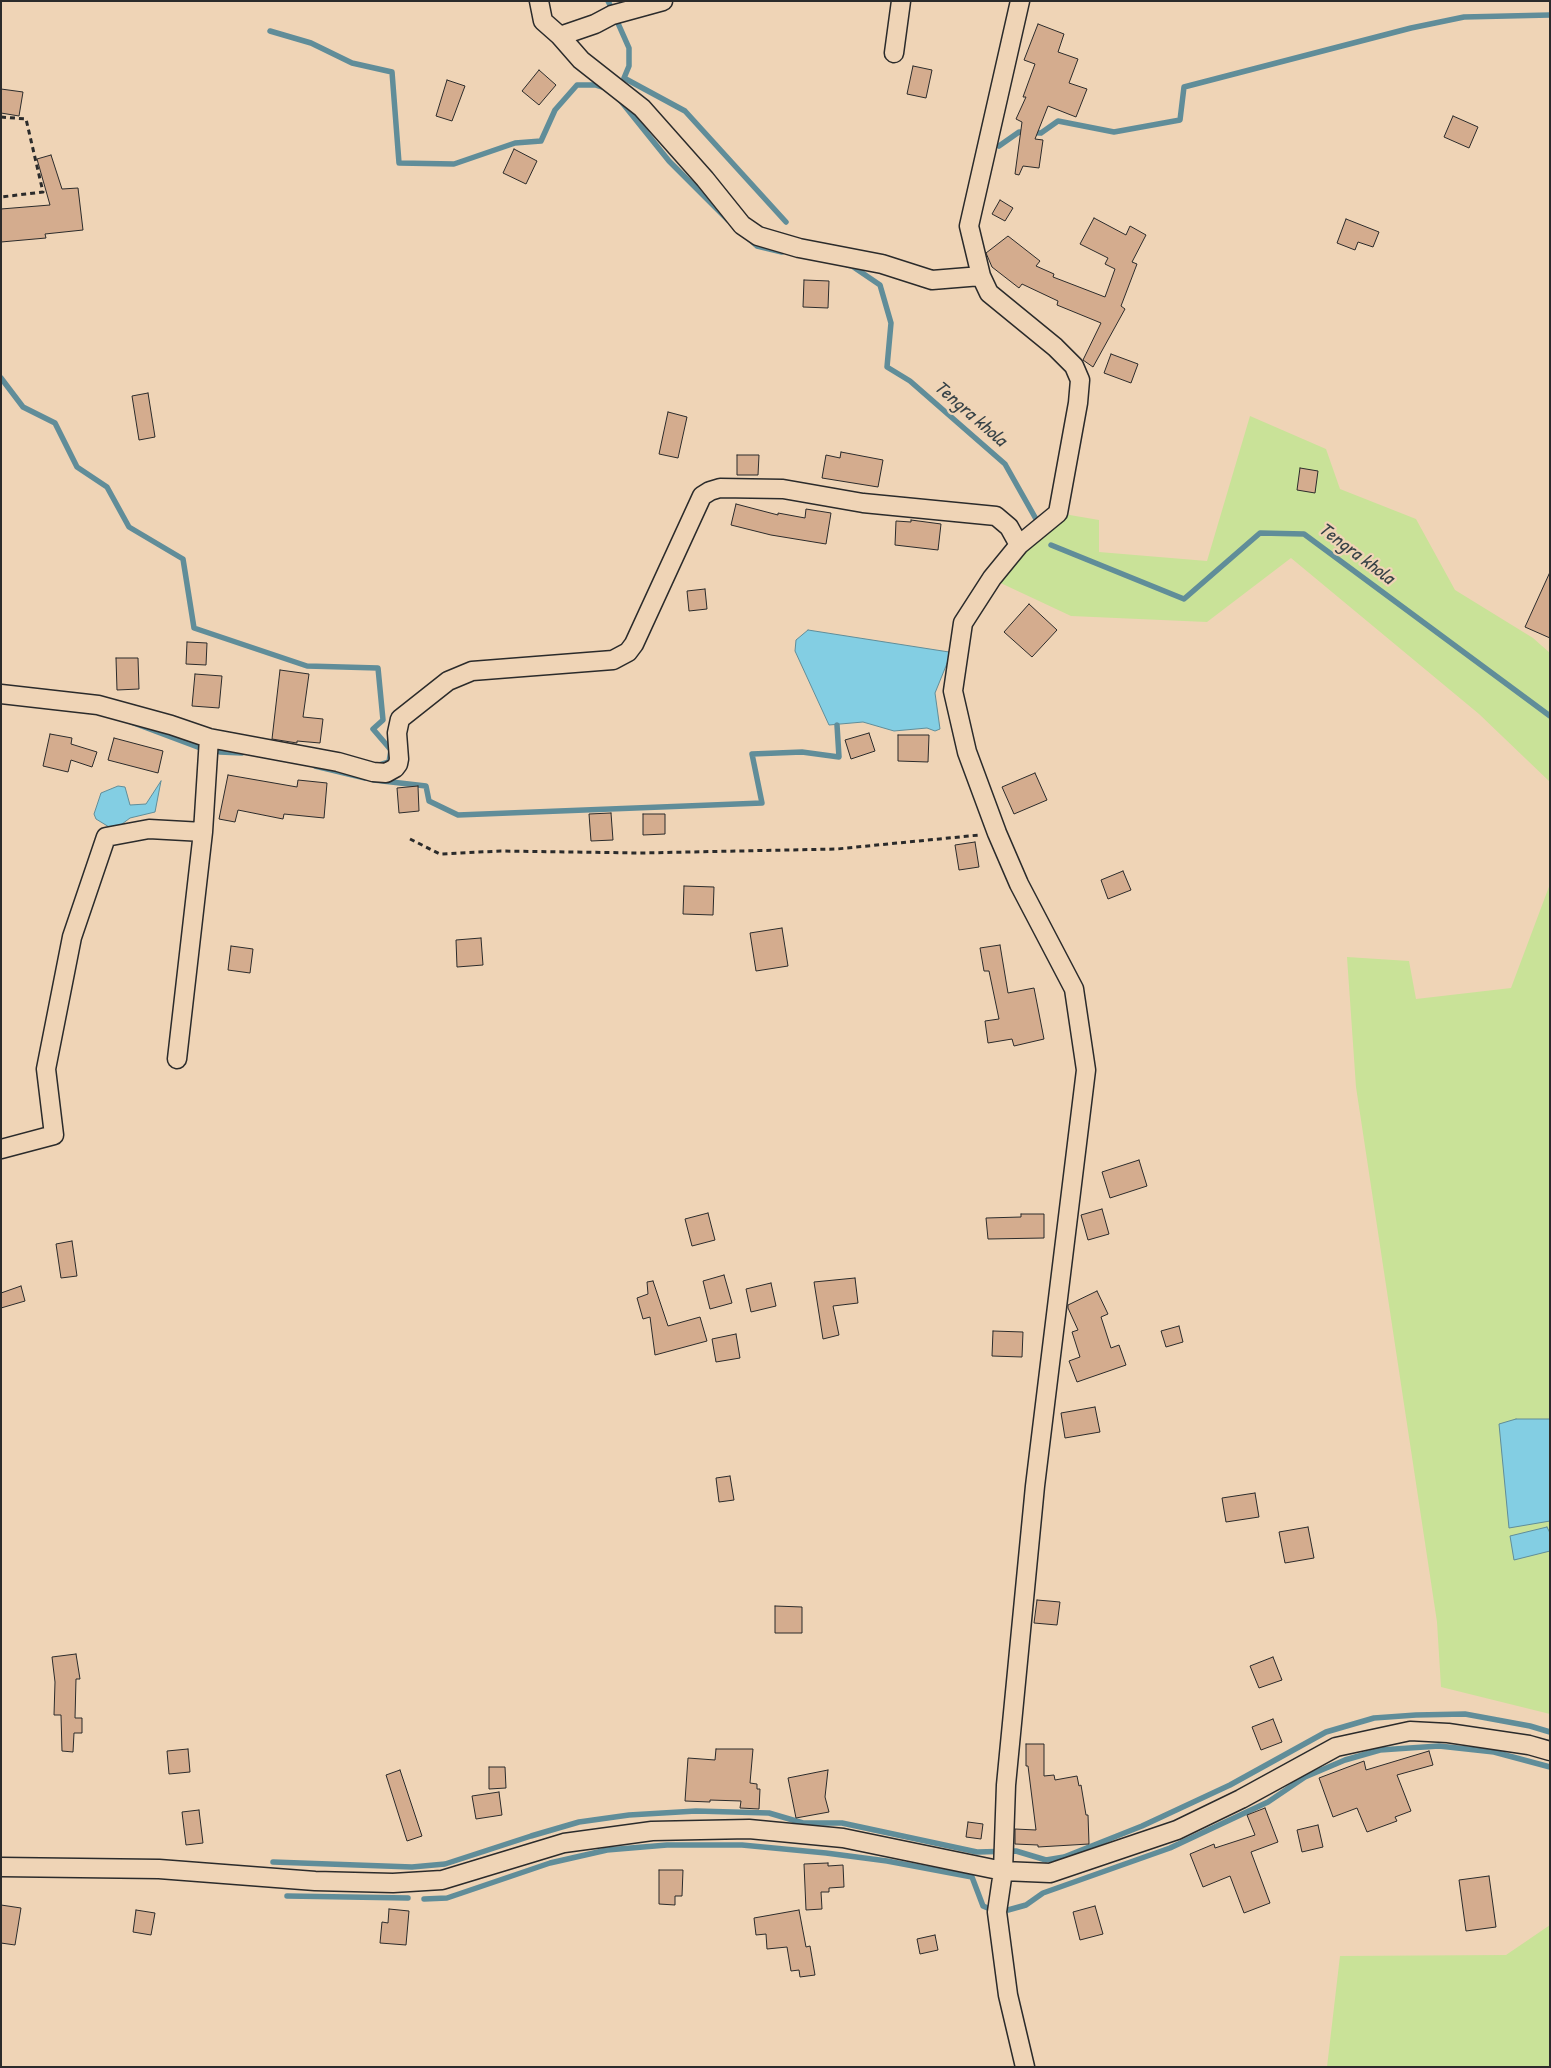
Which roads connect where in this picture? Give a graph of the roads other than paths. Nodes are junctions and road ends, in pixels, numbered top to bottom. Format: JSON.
{"nodes":[{"id":1,"x":539,"y":1,"type":"edge"},
{"id":2,"x":663,"y":1,"type":"edge"},
{"id":3,"x":901,"y":1,"type":"edge"},
{"id":4,"x":1020,"y":1,"type":"edge"},
{"id":5,"x":560,"y":36,"type":"junction"},
{"id":6,"x":894,"y":54,"type":"dead end"},
{"id":7,"x":981,"y":276,"type":"junction"},
{"id":8,"x":1018,"y":545,"type":"junction"},
{"id":9,"x":1,"y":694,"type":"edge"},
{"id":10,"x":209,"y":738,"type":"junction"},
{"id":11,"x":203,"y":832,"type":"junction"},
{"id":12,"x":177,"y":1059,"type":"dead end"},
{"id":13,"x":1,"y":1149,"type":"edge"},
{"id":14,"x":1550,"y":1751,"type":"edge"},
{"id":15,"x":1,"y":1868,"type":"edge"},
{"id":16,"x":1003,"y":1871,"type":"junction"},
{"id":17,"x":1025,"y":2067,"type":"edge"}],
"edges":[{"from":1,"to":5,"type":"street"},
{"from":2,"to":5,"type":"street"},
{"from":3,"to":6,"type":"street"},
{"from":4,"to":7,"type":"street"},
{"from":5,"to":7,"type":"street"},
{"from":7,"to":8,"type":"street"},
{"from":8,"to":10,"type":"street"},
{"from":8,"to":16,"type":"street"},
{"from":9,"to":10,"type":"street"},
{"from":10,"to":11,"type":"street"},
{"from":11,"to":12,"type":"street"},
{"from":11,"to":13,"type":"street"},
{"from":14,"to":16,"type":"street"},
{"from":15,"to":16,"type":"street"},
{"from":16,"to":17,"type":"street"}]}
